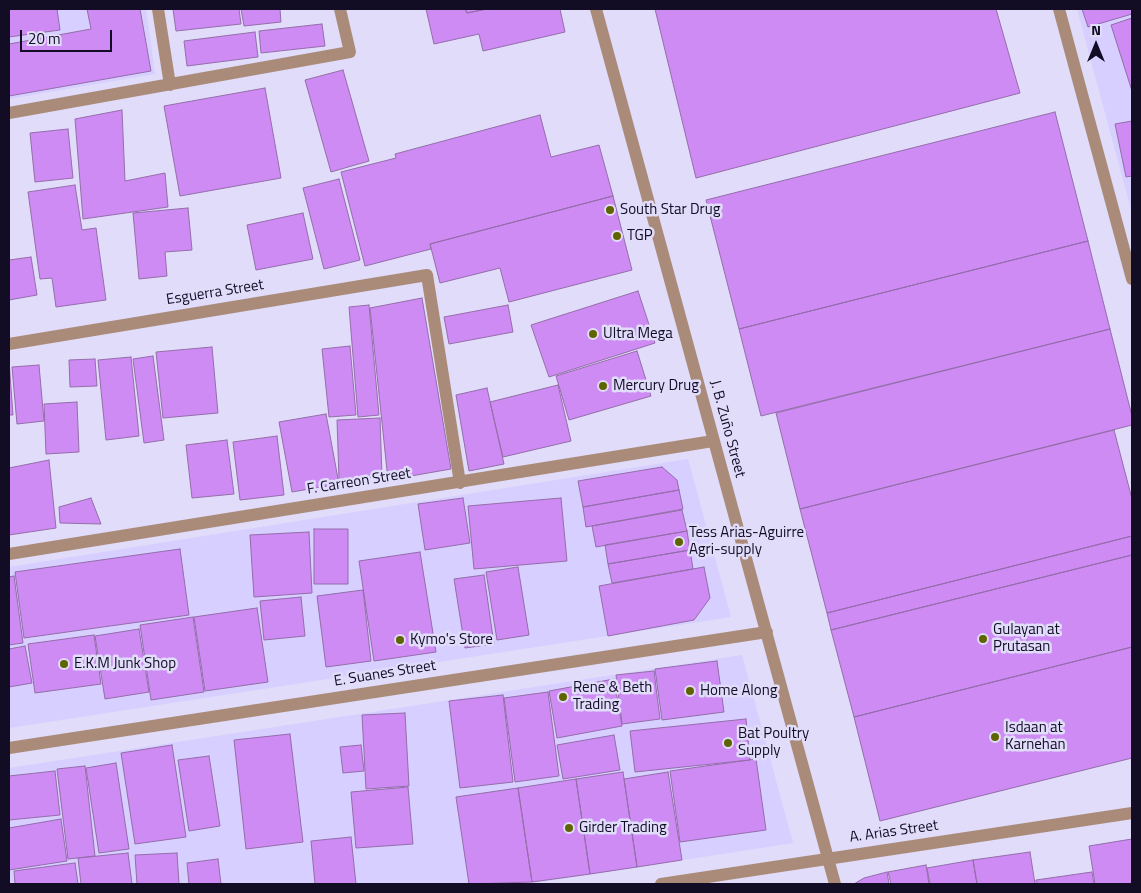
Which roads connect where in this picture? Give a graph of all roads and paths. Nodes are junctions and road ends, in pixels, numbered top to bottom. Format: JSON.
{"nodes":[{"id":1,"x":158,"y":9,"type":"edge"},
{"id":2,"x":340,"y":9,"type":"edge"},
{"id":3,"x":596,"y":9,"type":"edge"},
{"id":4,"x":1059,"y":9,"type":"edge"},
{"id":5,"x":170,"y":85,"type":"junction"},
{"id":6,"x":9,"y":113,"type":"edge"},
{"id":7,"x":1132,"y":279,"type":"edge"},
{"id":8,"x":9,"y":344,"type":"edge"},
{"id":9,"x":713,"y":441,"type":"junction"},
{"id":10,"x":460,"y":483,"type":"junction"},
{"id":11,"x":9,"y":554,"type":"edge"},
{"id":12,"x":766,"y":632,"type":"junction"},
{"id":13,"x":9,"y":748,"type":"edge"},
{"id":14,"x":1132,"y":813,"type":"edge"},
{"id":15,"x":828,"y":858,"type":"junction"},
{"id":16,"x":661,"y":884,"type":"edge"},
{"id":17,"x":835,"y":884,"type":"edge"}],
"edges":[{"from":1,"to":5,"type":"street"},
{"from":2,"to":5,"type":"street"},
{"from":3,"to":9,"type":"street","name":"J. B. Zuño Street"},
{"from":4,"to":7,"type":"street"},
{"from":5,"to":6,"type":"street"},
{"from":8,"to":10,"type":"street","name":"Esguerra Street"},
{"from":9,"to":10,"type":"street","name":"F. Carreon Street"},
{"from":9,"to":12,"type":"street","name":"J. B. Zuño Street"},
{"from":10,"to":11,"type":"street","name":"F. Carreon Street"},
{"from":12,"to":13,"type":"street","name":"E. Suanes Street"},
{"from":12,"to":15,"type":"street","name":"J. B. Zuño Street"},
{"from":14,"to":15,"type":"street","name":"A. Arias Street"},
{"from":15,"to":16,"type":"street","name":"A. Arias Street"},
{"from":15,"to":17,"type":"street","name":"J. B. Zuño Street"}]}
